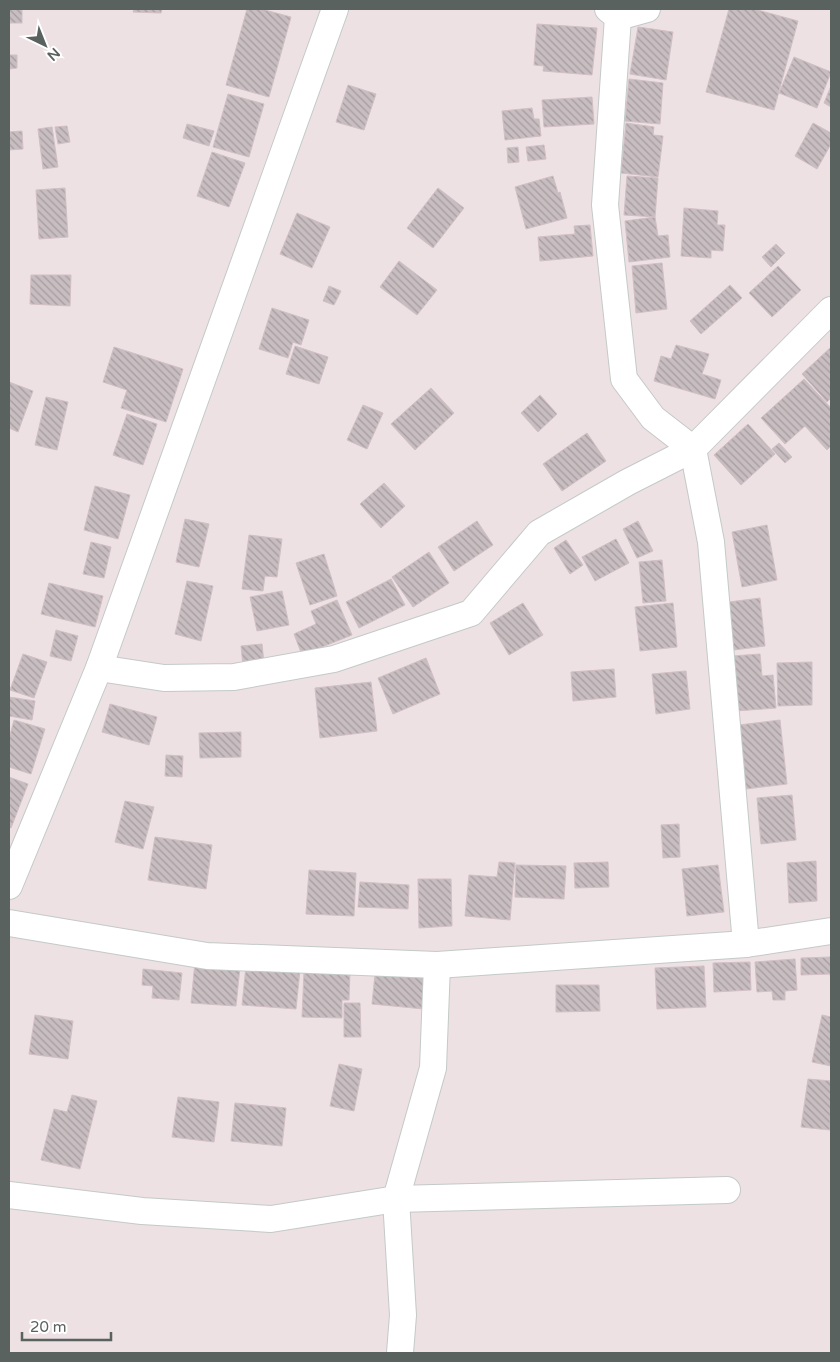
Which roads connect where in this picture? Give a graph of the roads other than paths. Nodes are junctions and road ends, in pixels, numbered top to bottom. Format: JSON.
{"nodes":[{"id":1,"x":335,"y":9,"type":"edge"},
{"id":2,"x":647,"y":9,"type":"edge"},
{"id":3,"x":613,"y":13,"type":"edge"},
{"id":4,"x":831,"y":310,"type":"edge"},
{"id":5,"x":693,"y":449,"type":"junction"},
{"id":6,"x":100,"y":668,"type":"junction"},
{"id":7,"x":9,"y":886,"type":"edge"},
{"id":8,"x":9,"y":923,"type":"edge"},
{"id":9,"x":831,"y":931,"type":"edge"},
{"id":10,"x":746,"y":944,"type":"junction"},
{"id":11,"x":436,"y":965,"type":"junction"},
{"id":12,"x":727,"y":1190,"type":"dead end"},
{"id":13,"x":9,"y":1195,"type":"edge"},
{"id":14,"x":396,"y":1199,"type":"junction"},
{"id":15,"x":400,"y":1353,"type":"edge"}],
"edges":[{"from":1,"to":6,"type":"street"},
{"from":2,"to":3,"type":"street"},
{"from":3,"to":5,"type":"street"},
{"from":4,"to":5,"type":"street"},
{"from":5,"to":6,"type":"street"},
{"from":5,"to":10,"type":"street"},
{"from":6,"to":7,"type":"street"},
{"from":8,"to":11,"type":"street"},
{"from":9,"to":10,"type":"street"},
{"from":10,"to":11,"type":"street"},
{"from":11,"to":14,"type":"street"},
{"from":12,"to":14,"type":"street"},
{"from":13,"to":14,"type":"street"},
{"from":14,"to":15,"type":"street"}]}
